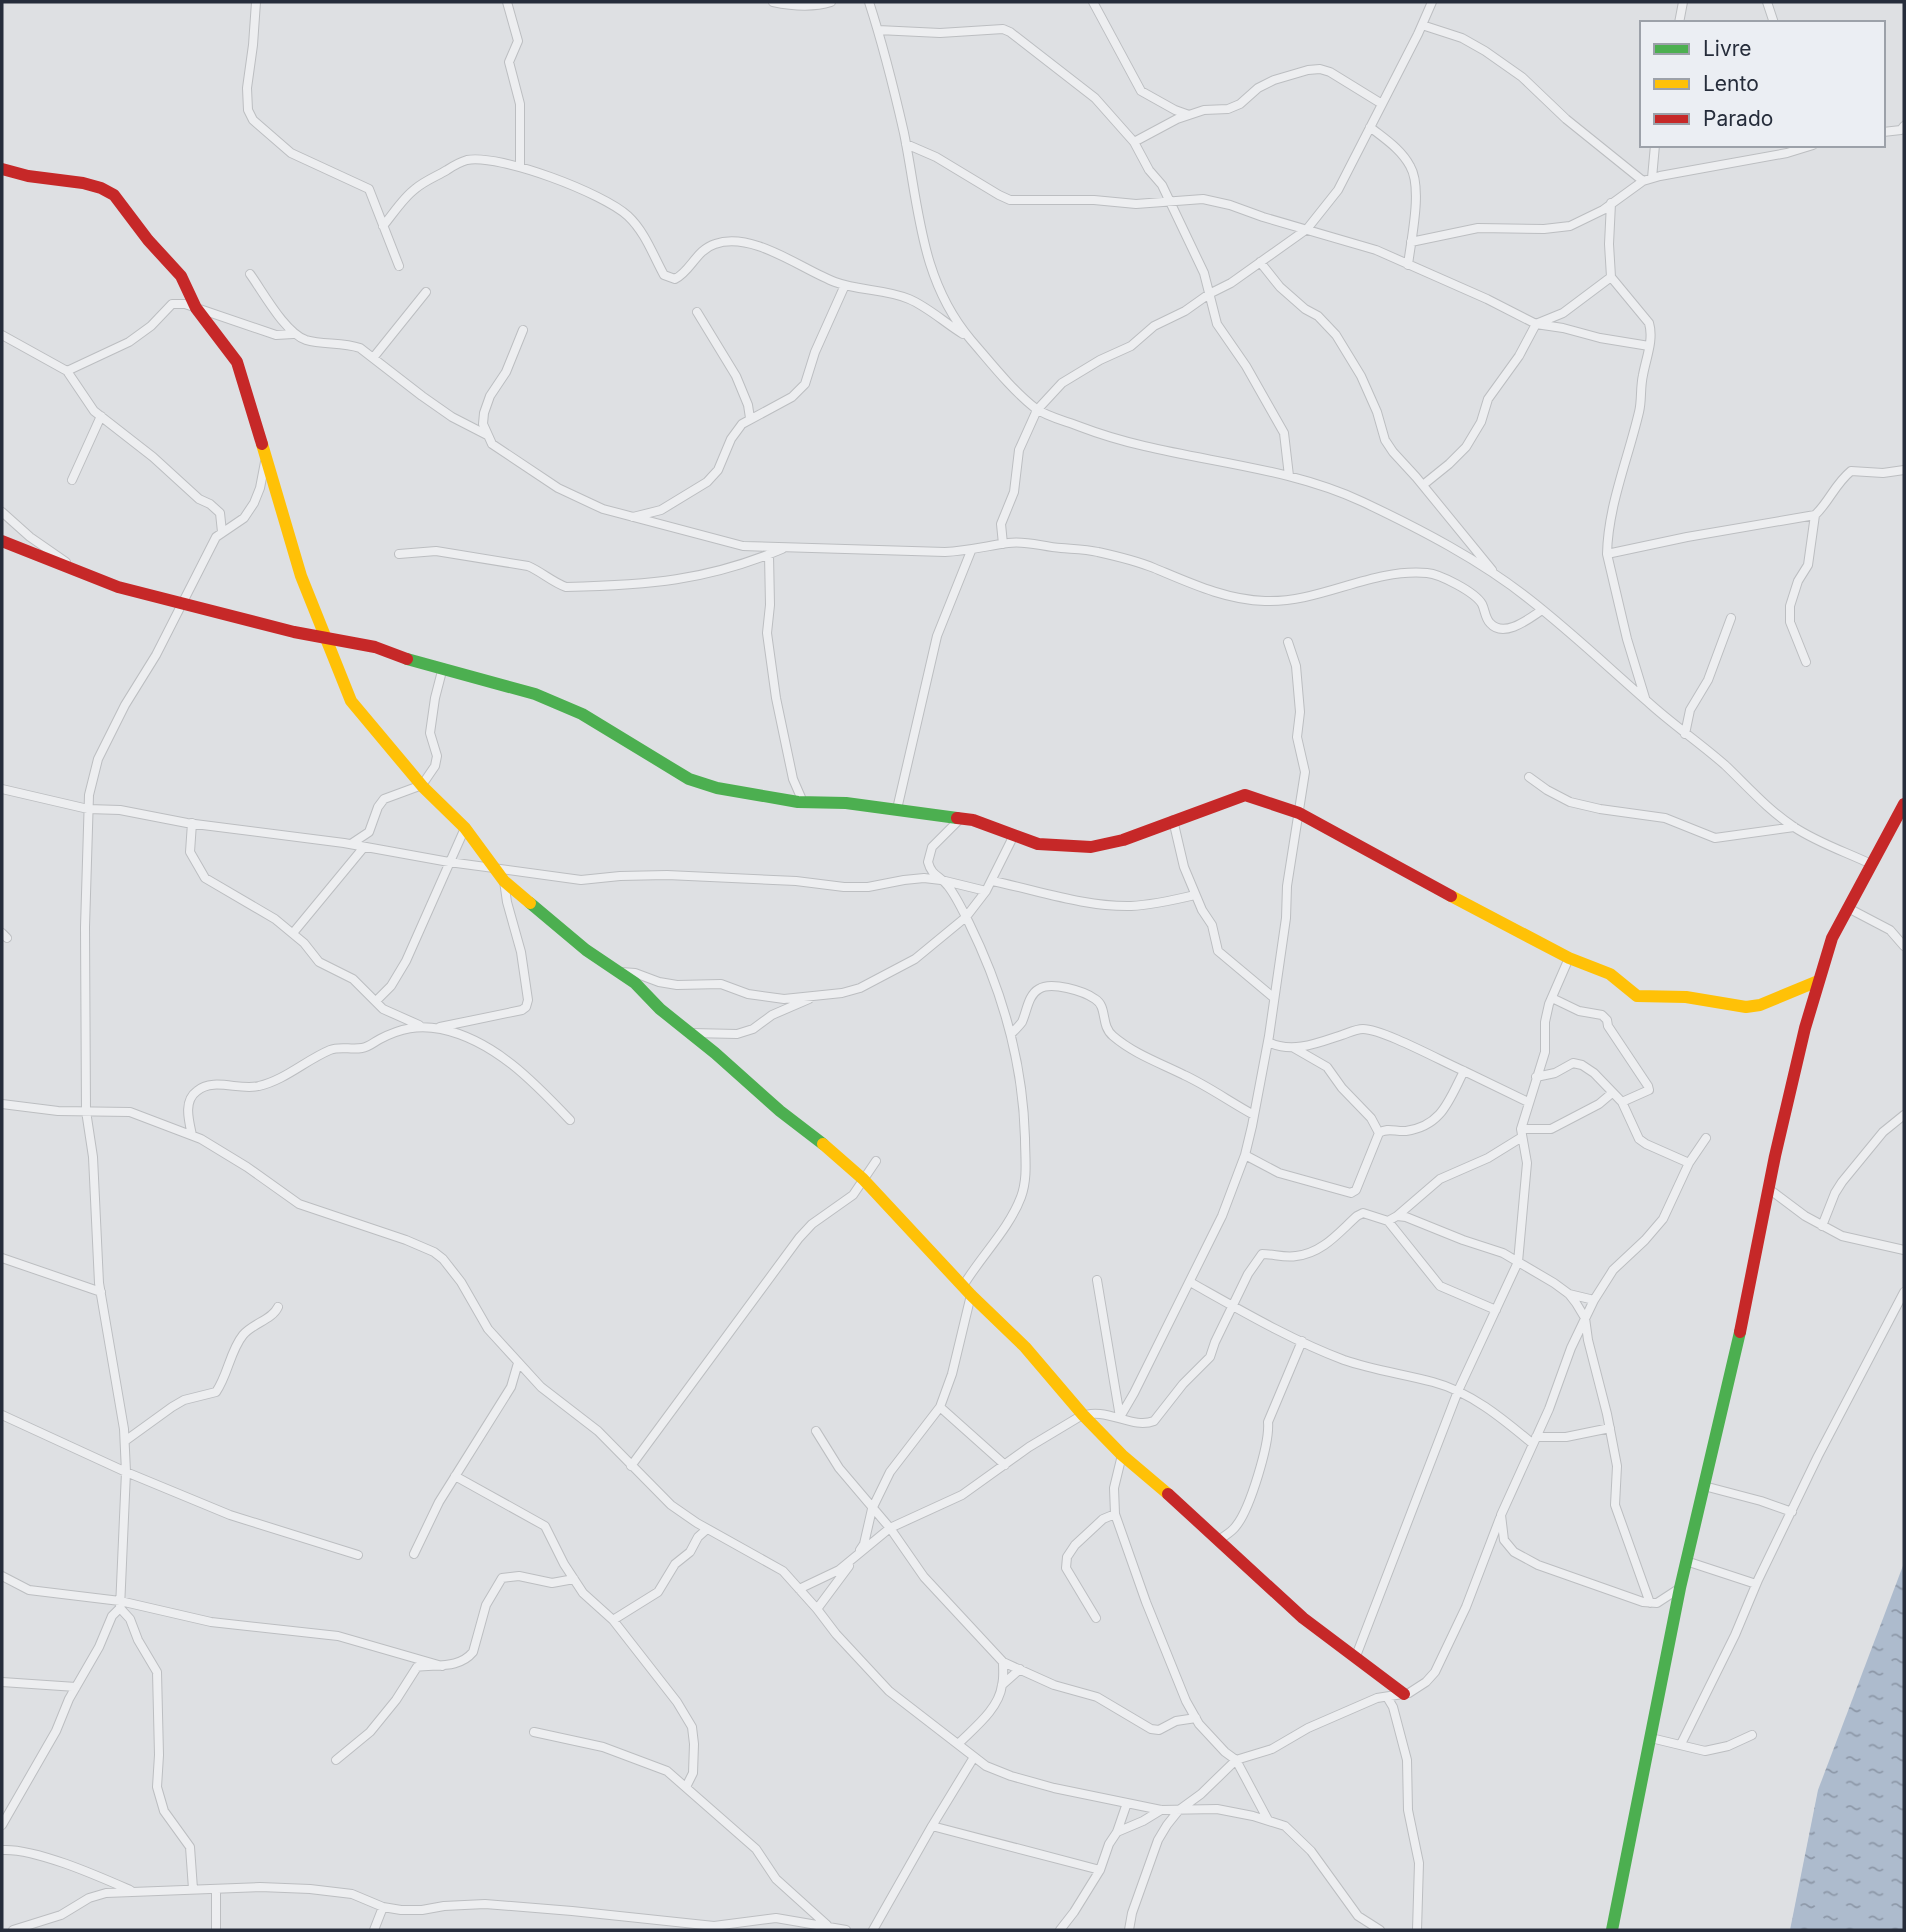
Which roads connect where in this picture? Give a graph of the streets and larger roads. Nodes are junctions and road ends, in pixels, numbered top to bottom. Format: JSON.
{"nodes":[{"id":1,"x":256,"y":2,"type":"edge"},
{"id":2,"x":508,"y":2,"type":"edge"},
{"id":3,"x":773,"y":2,"type":"edge"},
{"id":4,"x":831,"y":2,"type":"edge"},
{"id":5,"x":869,"y":2,"type":"edge"},
{"id":6,"x":1093,"y":2,"type":"edge"},
{"id":7,"x":1432,"y":2,"type":"edge"},
{"id":8,"x":1683,"y":2,"type":"edge"},
{"id":9,"x":1767,"y":2,"type":"edge"},
{"id":10,"x":1679,"y":21,"type":"edge"},
{"id":11,"x":1773,"y":21,"type":"edge"},
{"id":12,"x":1422,"y":25,"type":"junction"},
{"id":13,"x":878,"y":30,"type":"junction"},
{"id":14,"x":1382,"y":104,"type":"junction"},
{"id":15,"x":1189,"y":115,"type":"junction"},
{"id":16,"x":1904,"y":126,"type":"edge"},
{"id":17,"x":1370,"y":127,"type":"junction"},
{"id":18,"x":1885,"y":132,"type":"edge"},
{"id":19,"x":1134,"y":142,"type":"junction"},
{"id":20,"x":906,"y":144,"type":"junction"},
{"id":21,"x":1655,"y":147,"type":"edge"},
{"id":22,"x":1806,"y":147,"type":"edge"},
{"id":23,"x":520,"y":167,"type":"junction"},
{"id":24,"x":2,"y":169,"type":"edge"},
{"id":25,"x":1652,"y":178,"type":"junction"},
{"id":26,"x":1643,"y":181,"type":"junction"},
{"id":27,"x":1171,"y":202,"type":"junction"},
{"id":28,"x":1611,"y":203,"type":"junction"},
{"id":29,"x":383,"y":226,"type":"junction"},
{"id":30,"x":1307,"y":229,"type":"junction"},
{"id":31,"x":1411,"y":242,"type":"junction"},
{"id":32,"x":1260,"y":262,"type":"junction"},
{"id":33,"x":1408,"y":265,"type":"junction"},
{"id":34,"x":399,"y":266,"type":"dead end"},
{"id":35,"x":250,"y":274,"type":"dead end"},
{"id":36,"x":1611,"y":277,"type":"junction"},
{"id":37,"x":845,"y":285,"type":"junction"},
{"id":38,"x":426,"y":292,"type":"dead end"},
{"id":39,"x":1209,"y":294,"type":"junction"},
{"id":40,"x":196,"y":308,"type":"junction"},
{"id":41,"x":697,"y":312,"type":"dead end"},
{"id":42,"x":1536,"y":324,"type":"junction"},
{"id":43,"x":523,"y":330,"type":"dead end"},
{"id":44,"x":293,"y":334,"type":"junction"},
{"id":45,"x":2,"y":335,"type":"edge"},
{"id":46,"x":969,"y":337,"type":"junction"},
{"id":47,"x":1649,"y":346,"type":"junction"},
{"id":48,"x":373,"y":358,"type":"junction"},
{"id":49,"x":67,"y":371,"type":"junction"},
{"id":50,"x":1037,"y":410,"type":"junction"},
{"id":51,"x":101,"y":416,"type":"junction"},
{"id":52,"x":750,"y":418,"type":"junction"},
{"id":53,"x":487,"y":435,"type":"junction"},
{"id":54,"x":265,"y":462,"type":"junction"},
{"id":55,"x":1904,"y":470,"type":"edge"},
{"id":56,"x":1289,"y":476,"type":"junction"},
{"id":57,"x":72,"y":480,"type":"dead end"},
{"id":58,"x":1423,"y":485,"type":"junction"},
{"id":59,"x":2,"y":512,"type":"edge"},
{"id":60,"x":1815,"y":515,"type":"junction"},
{"id":61,"x":630,"y":517,"type":"junction"},
{"id":62,"x":222,"y":532,"type":"junction"},
{"id":63,"x":2,"y":541,"type":"edge"},
{"id":64,"x":1003,"y":544,"type":"junction"},
{"id":65,"x":786,"y":548,"type":"junction"},
{"id":66,"x":971,"y":551,"type":"junction"},
{"id":67,"x":399,"y":554,"type":"dead end"},
{"id":68,"x":1607,"y":554,"type":"junction"},
{"id":69,"x":769,"y":555,"type":"junction"},
{"id":70,"x":80,"y":572,"type":"junction"},
{"id":71,"x":1496,"y":575,"type":"junction"},
{"id":72,"x":183,"y":603,"type":"junction"},
{"id":73,"x":1542,"y":610,"type":"junction"},
{"id":74,"x":1731,"y":618,"type":"dead end"},
{"id":75,"x":327,"y":638,"type":"junction"},
{"id":76,"x":1289,"y":642,"type":"dead end"},
{"id":77,"x":1806,"y":662,"type":"dead end"},
{"id":78,"x":442,"y":671,"type":"junction"},
{"id":79,"x":1646,"y":701,"type":"junction"},
{"id":80,"x":1685,"y":734,"type":"junction"},
{"id":81,"x":1529,"y":777,"type":"dead end"},
{"id":82,"x":422,"y":785,"type":"junction"},
{"id":83,"x":2,"y":789,"type":"edge"},
{"id":84,"x":803,"y":802,"type":"junction"},
{"id":85,"x":1904,"y":804,"type":"edge"},
{"id":86,"x":88,"y":809,"type":"junction"},
{"id":87,"x":897,"y":809,"type":"junction"},
{"id":88,"x":1299,"y":813,"type":"junction"},
{"id":89,"x":960,"y":818,"type":"junction"},
{"id":90,"x":1173,"y":820,"type":"junction"},
{"id":91,"x":192,"y":823,"type":"junction"},
{"id":92,"x":1794,"y":827,"type":"junction"},
{"id":93,"x":465,"y":828,"type":"junction"},
{"id":94,"x":1014,"y":835,"type":"junction"},
{"id":95,"x":351,"y":844,"type":"junction"},
{"id":96,"x":364,"y":846,"type":"junction"},
{"id":97,"x":449,"y":862,"type":"junction"},
{"id":98,"x":1871,"y":864,"type":"junction"},
{"id":99,"x":493,"y":868,"type":"junction"},
{"id":100,"x":941,"y":880,"type":"junction"},
{"id":101,"x":504,"y":881,"type":"junction"},
{"id":102,"x":992,"y":881,"type":"junction"},
{"id":103,"x":986,"y":891,"type":"junction"},
{"id":104,"x":1195,"y":895,"type":"junction"},
{"id":105,"x":1848,"y":908,"type":"junction"},
{"id":106,"x":966,"y":917,"type":"junction"},
{"id":107,"x":293,"y":933,"type":"junction"},
{"id":108,"x":1904,"y":946,"type":"edge"},
{"id":109,"x":1569,"y":958,"type":"junction"},
{"id":110,"x":621,"y":972,"type":"junction"},
{"id":111,"x":1818,"y":981,"type":"junction"},
{"id":112,"x":815,"y":996,"type":"junction"},
{"id":113,"x":1274,"y":998,"type":"junction"},
{"id":114,"x":1552,"y":998,"type":"junction"},
{"id":115,"x":376,"y":1001,"type":"junction"},
{"id":116,"x":421,"y":1027,"type":"junction"},
{"id":117,"x":433,"y":1028,"type":"junction"},
{"id":118,"x":690,"y":1033,"type":"junction"},
{"id":119,"x":1012,"y":1034,"type":"junction"},
{"id":120,"x":1268,"y":1042,"type":"junction"},
{"id":121,"x":1294,"y":1048,"type":"junction"},
{"id":122,"x":1464,"y":1071,"type":"junction"},
{"id":123,"x":1536,"y":1077,"type":"junction"},
{"id":124,"x":1612,"y":1093,"type":"junction"},
{"id":125,"x":1528,"y":1102,"type":"junction"},
{"id":126,"x":1622,"y":1102,"type":"junction"},
{"id":127,"x":2,"y":1104,"type":"edge"},
{"id":128,"x":86,"y":1111,"type":"junction"},
{"id":129,"x":1254,"y":1115,"type":"junction"},
{"id":130,"x":1904,"y":1115,"type":"edge"},
{"id":131,"x":570,"y":1119,"type":"dead end"},
{"id":132,"x":1379,"y":1133,"type":"junction"},
{"id":133,"x":1522,"y":1133,"type":"junction"},
{"id":134,"x":191,"y":1135,"type":"junction"},
{"id":135,"x":1706,"y":1138,"type":"dead end"},
{"id":136,"x":1245,"y":1155,"type":"junction"},
{"id":137,"x":876,"y":1161,"type":"dead end"},
{"id":138,"x":1689,"y":1163,"type":"junction"},
{"id":139,"x":863,"y":1179,"type":"junction"},
{"id":140,"x":1769,"y":1189,"type":"junction"},
{"id":141,"x":1397,"y":1216,"type":"junction"},
{"id":142,"x":1388,"y":1221,"type":"junction"},
{"id":143,"x":1822,"y":1226,"type":"junction"},
{"id":144,"x":1904,"y":1250,"type":"edge"},
{"id":145,"x":2,"y":1258,"type":"edge"},
{"id":146,"x":1518,"y":1262,"type":"junction"},
{"id":147,"x":1097,"y":1280,"type":"dead end"},
{"id":148,"x":1190,"y":1282,"type":"junction"},
{"id":149,"x":967,"y":1290,"type":"junction"},
{"id":150,"x":101,"y":1292,"type":"junction"},
{"id":151,"x":1904,"y":1292,"type":"edge"},
{"id":152,"x":1569,"y":1294,"type":"junction"},
{"id":153,"x":1594,"y":1300,"type":"junction"},
{"id":154,"x":1233,"y":1306,"type":"junction"},
{"id":155,"x":278,"y":1307,"type":"dead end"},
{"id":156,"x":1496,"y":1310,"type":"junction"},
{"id":157,"x":1585,"y":1318,"type":"junction"},
{"id":158,"x":1302,"y":1341,"type":"junction"},
{"id":159,"x":518,"y":1363,"type":"junction"},
{"id":160,"x":1458,"y":1391,"type":"junction"},
{"id":161,"x":940,"y":1407,"type":"junction"},
{"id":162,"x":2,"y":1415,"type":"edge"},
{"id":163,"x":1083,"y":1415,"type":"junction"},
{"id":164,"x":1119,"y":1417,"type":"junction"},
{"id":165,"x":1610,"y":1429,"type":"junction"},
{"id":166,"x":816,"y":1431,"type":"dead end"},
{"id":167,"x":1534,"y":1440,"type":"junction"},
{"id":168,"x":125,"y":1441,"type":"junction"},
{"id":169,"x":1122,"y":1455,"type":"junction"},
{"id":170,"x":1005,"y":1465,"type":"junction"},
{"id":171,"x":631,"y":1466,"type":"junction"},
{"id":172,"x":126,"y":1472,"type":"junction"},
{"id":173,"x":455,"y":1476,"type":"junction"},
{"id":174,"x":1704,"y":1486,"type":"junction"},
{"id":175,"x":872,"y":1509,"type":"junction"},
{"id":176,"x":1792,"y":1512,"type":"junction"},
{"id":177,"x":1115,"y":1514,"type":"junction"},
{"id":178,"x":1501,"y":1516,"type":"junction"},
{"id":179,"x":890,"y":1528,"type":"junction"},
{"id":180,"x":708,"y":1529,"type":"junction"},
{"id":181,"x":1219,"y":1540,"type":"junction"},
{"id":182,"x":414,"y":1554,"type":"dead end"},
{"id":183,"x":358,"y":1555,"type":"dead end"},
{"id":184,"x":855,"y":1558,"type":"junction"},
{"id":185,"x":1686,"y":1562,"type":"junction"},
{"id":186,"x":2,"y":1576,"type":"edge"},
{"id":187,"x":574,"y":1578,"type":"junction"},
{"id":188,"x":1756,"y":1584,"type":"junction"},
{"id":189,"x":1680,"y":1588,"type":"junction"},
{"id":190,"x":800,"y":1590,"type":"junction"},
{"id":191,"x":1650,"y":1603,"type":"junction"},
{"id":192,"x":120,"y":1605,"type":"junction"},
{"id":193,"x":817,"y":1609,"type":"junction"},
{"id":194,"x":1096,"y":1618,"type":"dead end"},
{"id":195,"x":613,"y":1620,"type":"junction"},
{"id":196,"x":1356,"y":1656,"type":"junction"},
{"id":197,"x":1003,"y":1662,"type":"junction"},
{"id":198,"x":442,"y":1666,"type":"junction"},
{"id":199,"x":1020,"y":1669,"type":"junction"},
{"id":200,"x":2,"y":1682,"type":"edge"},
{"id":201,"x":1002,"y":1685,"type":"junction"},
{"id":202,"x":76,"y":1688,"type":"junction"},
{"id":203,"x":1404,"y":1694,"type":"junction"},
{"id":204,"x":1387,"y":1697,"type":"junction"},
{"id":205,"x":1196,"y":1718,"type":"junction"},
{"id":206,"x":534,"y":1732,"type":"dead end"},
{"id":207,"x":1752,"y":1735,"type":"dead end"},
{"id":208,"x":1651,"y":1738,"type":"junction"},
{"id":209,"x":958,"y":1744,"type":"junction"},
{"id":210,"x":1681,"y":1744,"type":"junction"},
{"id":211,"x":974,"y":1757,"type":"junction"},
{"id":212,"x":335,"y":1760,"type":"dead end"},
{"id":213,"x":1236,"y":1760,"type":"junction"},
{"id":214,"x":685,"y":1787,"type":"junction"},
{"id":215,"x":1127,"y":1803,"type":"junction"},
{"id":216,"x":1161,"y":1810,"type":"junction"},
{"id":217,"x":1179,"y":1810,"type":"junction"},
{"id":218,"x":1268,"y":1820,"type":"junction"},
{"id":219,"x":2,"y":1825,"type":"edge"},
{"id":220,"x":932,"y":1826,"type":"junction"},
{"id":221,"x":1118,"y":1832,"type":"junction"},
{"id":222,"x":2,"y":1850,"type":"edge"},
{"id":223,"x":1100,"y":1870,"type":"junction"},
{"id":224,"x":193,"y":1889,"type":"junction"},
{"id":225,"x":216,"y":1889,"type":"junction"},
{"id":226,"x":132,"y":1891,"type":"junction"},
{"id":227,"x":383,"y":1907,"type":"junction"},
{"id":228,"x":681,"y":1926,"type":"edge"},
{"id":229,"x":829,"y":1927,"type":"junction"},
{"id":230,"x":13,"y":1930,"type":"edge"},
{"id":231,"x":216,"y":1930,"type":"edge"},
{"id":232,"x":374,"y":1930,"type":"edge"},
{"id":233,"x":846,"y":1930,"type":"edge"},
{"id":234,"x":873,"y":1930,"type":"edge"},
{"id":235,"x":1060,"y":1930,"type":"edge"},
{"id":236,"x":1129,"y":1930,"type":"edge"},
{"id":237,"x":1380,"y":1930,"type":"edge"},
{"id":238,"x":1417,"y":1930,"type":"edge"},
{"id":239,"x":1612,"y":1930,"type":"edge"}],
"edges":[{"from":1,"to":29,"type":"street"},
{"from":2,"to":23,"type":"street"},
{"from":3,"to":4,"type":"street"},
{"from":5,"to":13,"type":"street"},
{"from":6,"to":15,"type":"street"},
{"from":7,"to":12,"type":"street"},
{"from":8,"to":10,"type":"street"},
{"from":9,"to":11,"type":"street"},
{"from":12,"to":14,"type":"street"},
{"from":12,"to":26,"type":"street"},
{"from":13,"to":19,"type":"street"},
{"from":13,"to":20,"type":"street"},
{"from":14,"to":15,"type":"street"},
{"from":14,"to":17,"type":"street"},
{"from":15,"to":19,"type":"street"},
{"from":16,"to":18,"type":"street"},
{"from":17,"to":30,"type":"street"},
{"from":17,"to":31,"type":"street"},
{"from":19,"to":27,"type":"street"},
{"from":20,"to":27,"type":"street"},
{"from":20,"to":46,"type":"street"},
{"from":21,"to":25,"type":"street"},
{"from":22,"to":25,"type":"street"},
{"from":23,"to":29,"type":"street"},
{"from":23,"to":37,"type":"street"},
{"from":24,"to":40,"type":"street"},
{"from":25,"to":26,"type":"street"},
{"from":26,"to":28,"type":"street"},
{"from":27,"to":30,"type":"street"},
{"from":27,"to":39,"type":"street"},
{"from":28,"to":31,"type":"street"},
{"from":28,"to":36,"type":"street"},
{"from":29,"to":34,"type":"street"},
{"from":30,"to":32,"type":"street"},
{"from":30,"to":33,"type":"street"},
{"from":31,"to":33,"type":"street"},
{"from":32,"to":39,"type":"street"},
{"from":32,"to":58,"type":"street"},
{"from":33,"to":42,"type":"street"},
{"from":35,"to":44,"type":"street"},
{"from":36,"to":42,"type":"street"},
{"from":36,"to":47,"type":"street"},
{"from":37,"to":46,"type":"street"},
{"from":37,"to":52,"type":"street"},
{"from":38,"to":48,"type":"street"},
{"from":39,"to":50,"type":"street"},
{"from":39,"to":56,"type":"street"},
{"from":40,"to":44,"type":"street"},
{"from":40,"to":49,"type":"street"},
{"from":40,"to":54,"type":"street"},
{"from":41,"to":52,"type":"street"},
{"from":42,"to":47,"type":"street"},
{"from":42,"to":58,"type":"street"},
{"from":43,"to":53,"type":"street"},
{"from":44,"to":48,"type":"street"},
{"from":45,"to":49,"type":"street"},
{"from":46,"to":50,"type":"street"},
{"from":47,"to":68,"type":"street"},
{"from":48,"to":53,"type":"street"},
{"from":49,"to":51,"type":"street"},
{"from":50,"to":56,"type":"street"},
{"from":50,"to":64,"type":"street"},
{"from":51,"to":57,"type":"street"},
{"from":51,"to":62,"type":"street"},
{"from":52,"to":61,"type":"street"},
{"from":53,"to":61,"type":"street"},
{"from":54,"to":62,"type":"street"},
{"from":54,"to":75,"type":"street"},
{"from":55,"to":60,"type":"street"},
{"from":56,"to":71,"type":"street"},
{"from":58,"to":71,"type":"street"},
{"from":59,"to":70,"type":"street"},
{"from":60,"to":68,"type":"street"},
{"from":60,"to":77,"type":"street"},
{"from":61,"to":65,"type":"street"},
{"from":62,"to":72,"type":"street"},
{"from":63,"to":70,"type":"street"},
{"from":64,"to":66,"type":"street"},
{"from":64,"to":73,"type":"street"},
{"from":65,"to":66,"type":"street"},
{"from":65,"to":69,"type":"street"},
{"from":66,"to":87,"type":"street"},
{"from":67,"to":69,"type":"street"},
{"from":68,"to":79,"type":"street"},
{"from":69,"to":84,"type":"street"},
{"from":70,"to":72,"type":"street"},
{"from":71,"to":73,"type":"street"},
{"from":72,"to":75,"type":"street"},
{"from":72,"to":86,"type":"street"},
{"from":73,"to":79,"type":"street"},
{"from":74,"to":80,"type":"street"},
{"from":75,"to":78,"type":"street"},
{"from":75,"to":82,"type":"street"},
{"from":76,"to":88,"type":"street"},
{"from":78,"to":82,"type":"street"},
{"from":78,"to":84,"type":"street"},
{"from":79,"to":80,"type":"street"},
{"from":80,"to":92,"type":"street"},
{"from":81,"to":92,"type":"street"},
{"from":82,"to":93,"type":"street"},
{"from":82,"to":95,"type":"street"},
{"from":83,"to":86,"type":"street"},
{"from":84,"to":87,"type":"street"},
{"from":85,"to":98,"type":"street"},
{"from":86,"to":91,"type":"street"},
{"from":86,"to":128,"type":"street"},
{"from":87,"to":89,"type":"street"},
{"from":88,"to":90,"type":"street"},
{"from":88,"to":109,"type":"street"},
{"from":88,"to":113,"type":"street"},
{"from":89,"to":94,"type":"street"},
{"from":89,"to":100,"type":"street"},
{"from":90,"to":94,"type":"street"},
{"from":90,"to":104,"type":"street"},
{"from":91,"to":95,"type":"street"},
{"from":91,"to":107,"type":"street"},
{"from":92,"to":98,"type":"street"},
{"from":93,"to":97,"type":"street"},
{"from":93,"to":99,"type":"street"},
{"from":94,"to":102,"type":"street"},
{"from":95,"to":96,"type":"street"},
{"from":96,"to":97,"type":"street"},
{"from":96,"to":107,"type":"street"},
{"from":97,"to":99,"type":"street"},
{"from":97,"to":115,"type":"street"},
{"from":98,"to":105,"type":"street"},
{"from":99,"to":100,"type":"street"},
{"from":99,"to":101,"type":"street"},
{"from":100,"to":103,"type":"street"},
{"from":100,"to":106,"type":"street"},
{"from":101,"to":110,"type":"street"},
{"from":101,"to":117,"type":"street"},
{"from":102,"to":103,"type":"street"},
{"from":102,"to":104,"type":"street"},
{"from":103,"to":106,"type":"street"},
{"from":104,"to":113,"type":"street"},
{"from":105,"to":108,"type":"street"},
{"from":105,"to":111,"type":"street"},
{"from":106,"to":112,"type":"street"},
{"from":106,"to":119,"type":"street"},
{"from":107,"to":115,"type":"street"},
{"from":109,"to":111,"type":"street"},
{"from":109,"to":114,"type":"street"},
{"from":110,"to":112,"type":"street"},
{"from":110,"to":118,"type":"street"},
{"from":111,"to":140,"type":"street"},
{"from":112,"to":118,"type":"street"},
{"from":113,"to":120,"type":"street"},
{"from":114,"to":123,"type":"street"},
{"from":114,"to":126,"type":"street"},
{"from":115,"to":116,"type":"street"},
{"from":116,"to":117,"type":"street"},
{"from":116,"to":134,"type":"street"},
{"from":117,"to":131,"type":"street"},
{"from":118,"to":139,"type":"street"},
{"from":119,"to":129,"type":"street"},
{"from":119,"to":149,"type":"street"},
{"from":120,"to":121,"type":"street"},
{"from":120,"to":129,"type":"street"},
{"from":121,"to":122,"type":"street"},
{"from":121,"to":132,"type":"street"},
{"from":122,"to":125,"type":"street"},
{"from":122,"to":132,"type":"street"},
{"from":123,"to":124,"type":"street"},
{"from":123,"to":125,"type":"street"},
{"from":124,"to":126,"type":"street"},
{"from":124,"to":133,"type":"street"},
{"from":125,"to":133,"type":"street"},
{"from":126,"to":138,"type":"street"},
{"from":127,"to":128,"type":"street"},
{"from":128,"to":134,"type":"street"},
{"from":128,"to":150,"type":"street"},
{"from":129,"to":136,"type":"street"},
{"from":130,"to":143,"type":"street"},
{"from":132,"to":136,"type":"street"},
{"from":133,"to":141,"type":"street"},
{"from":133,"to":146,"type":"street"},
{"from":134,"to":159,"type":"street"},
{"from":135,"to":138,"type":"street"},
{"from":136,"to":148,"type":"street"},
{"from":137,"to":139,"type":"street"},
{"from":138,"to":153,"type":"street"},
{"from":139,"to":149,"type":"street"},
{"from":139,"to":171,"type":"street"},
{"from":140,"to":143,"type":"street"},
{"from":140,"to":174,"type":"street"},
{"from":141,"to":142,"type":"street"},
{"from":141,"to":146,"type":"street"},
{"from":142,"to":154,"type":"street"},
{"from":142,"to":156,"type":"street"},
{"from":143,"to":144,"type":"street"},
{"from":145,"to":150,"type":"street"},
{"from":146,"to":152,"type":"street"},
{"from":146,"to":156,"type":"street"},
{"from":147,"to":164,"type":"street"},
{"from":148,"to":154,"type":"street"},
{"from":148,"to":164,"type":"street"},
{"from":149,"to":161,"type":"street"},
{"from":149,"to":163,"type":"street"},
{"from":150,"to":168,"type":"street"},
{"from":151,"to":176,"type":"street"},
{"from":152,"to":153,"type":"street"},
{"from":152,"to":157,"type":"street"},
{"from":153,"to":157,"type":"street"},
{"from":154,"to":158,"type":"street"},
{"from":154,"to":164,"type":"street"},
{"from":155,"to":168,"type":"street"},
{"from":156,"to":160,"type":"street"},
{"from":157,"to":165,"type":"street"},
{"from":157,"to":167,"type":"street"},
{"from":158,"to":160,"type":"street"},
{"from":158,"to":181,"type":"street"},
{"from":159,"to":171,"type":"street"},
{"from":159,"to":173,"type":"street"},
{"from":160,"to":167,"type":"street"},
{"from":160,"to":196,"type":"street"},
{"from":161,"to":170,"type":"street"},
{"from":161,"to":175,"type":"street"},
{"from":162,"to":172,"type":"street"},
{"from":163,"to":164,"type":"street"},
{"from":163,"to":169,"type":"street"},
{"from":163,"to":170,"type":"street"},
{"from":165,"to":167,"type":"street"},
{"from":165,"to":191,"type":"street"},
{"from":166,"to":175,"type":"street"},
{"from":167,"to":178,"type":"street"},
{"from":168,"to":172,"type":"street"},
{"from":169,"to":177,"type":"street"},
{"from":169,"to":181,"type":"street"},
{"from":170,"to":179,"type":"street"},
{"from":171,"to":180,"type":"street"},
{"from":172,"to":183,"type":"street"},
{"from":172,"to":192,"type":"street"},
{"from":173,"to":182,"type":"street"},
{"from":173,"to":187,"type":"street"},
{"from":174,"to":176,"type":"street"},
{"from":174,"to":185,"type":"street"},
{"from":175,"to":179,"type":"street"},
{"from":175,"to":184,"type":"street"},
{"from":176,"to":188,"type":"street"},
{"from":177,"to":194,"type":"street"},
{"from":177,"to":205,"type":"street"},
{"from":178,"to":191,"type":"street"},
{"from":178,"to":203,"type":"street"},
{"from":179,"to":184,"type":"street"},
{"from":179,"to":197,"type":"street"},
{"from":180,"to":190,"type":"street"},
{"from":180,"to":195,"type":"street"},
{"from":181,"to":196,"type":"street"},
{"from":184,"to":190,"type":"street"},
{"from":184,"to":193,"type":"street"},
{"from":185,"to":188,"type":"street"},
{"from":185,"to":189,"type":"street"},
{"from":186,"to":192,"type":"street"},
{"from":187,"to":195,"type":"street"},
{"from":187,"to":198,"type":"street"},
{"from":188,"to":210,"type":"street"},
{"from":189,"to":191,"type":"street"},
{"from":189,"to":208,"type":"street"},
{"from":190,"to":193,"type":"street"},
{"from":192,"to":198,"type":"street"},
{"from":192,"to":202,"type":"street"},
{"from":192,"to":224,"type":"street"},
{"from":193,"to":209,"type":"street"},
{"from":195,"to":214,"type":"street"},
{"from":196,"to":203,"type":"street"},
{"from":197,"to":199,"type":"street"},
{"from":197,"to":201,"type":"street"},
{"from":198,"to":212,"type":"street"},
{"from":199,"to":201,"type":"street"},
{"from":199,"to":205,"type":"street"},
{"from":200,"to":202,"type":"street"},
{"from":201,"to":209,"type":"street"},
{"from":202,"to":219,"type":"street"},
{"from":203,"to":204,"type":"street"},
{"from":204,"to":213,"type":"street"},
{"from":204,"to":238,"type":"street"},
{"from":205,"to":213,"type":"street"},
{"from":206,"to":214,"type":"street"},
{"from":207,"to":210,"type":"street"},
{"from":208,"to":210,"type":"street"},
{"from":208,"to":239,"type":"street"},
{"from":209,"to":211,"type":"street"},
{"from":211,"to":215,"type":"street"},
{"from":211,"to":220,"type":"street"},
{"from":213,"to":217,"type":"street"},
{"from":213,"to":218,"type":"street"},
{"from":214,"to":229,"type":"street"},
{"from":215,"to":216,"type":"street"},
{"from":215,"to":221,"type":"street"},
{"from":216,"to":217,"type":"street"},
{"from":216,"to":221,"type":"street"},
{"from":217,"to":218,"type":"street"},
{"from":217,"to":236,"type":"street"},
{"from":218,"to":237,"type":"street"},
{"from":220,"to":223,"type":"street"},
{"from":220,"to":234,"type":"street"},
{"from":221,"to":223,"type":"street"},
{"from":222,"to":226,"type":"street"},
{"from":223,"to":235,"type":"street"},
{"from":224,"to":225,"type":"street"},
{"from":224,"to":226,"type":"street"},
{"from":225,"to":227,"type":"street"},
{"from":225,"to":231,"type":"street"},
{"from":226,"to":230,"type":"street"},
{"from":227,"to":228,"type":"street"},
{"from":227,"to":232,"type":"street"},
{"from":228,"to":229,"type":"street"},
{"from":229,"to":233,"type":"street"}]}
